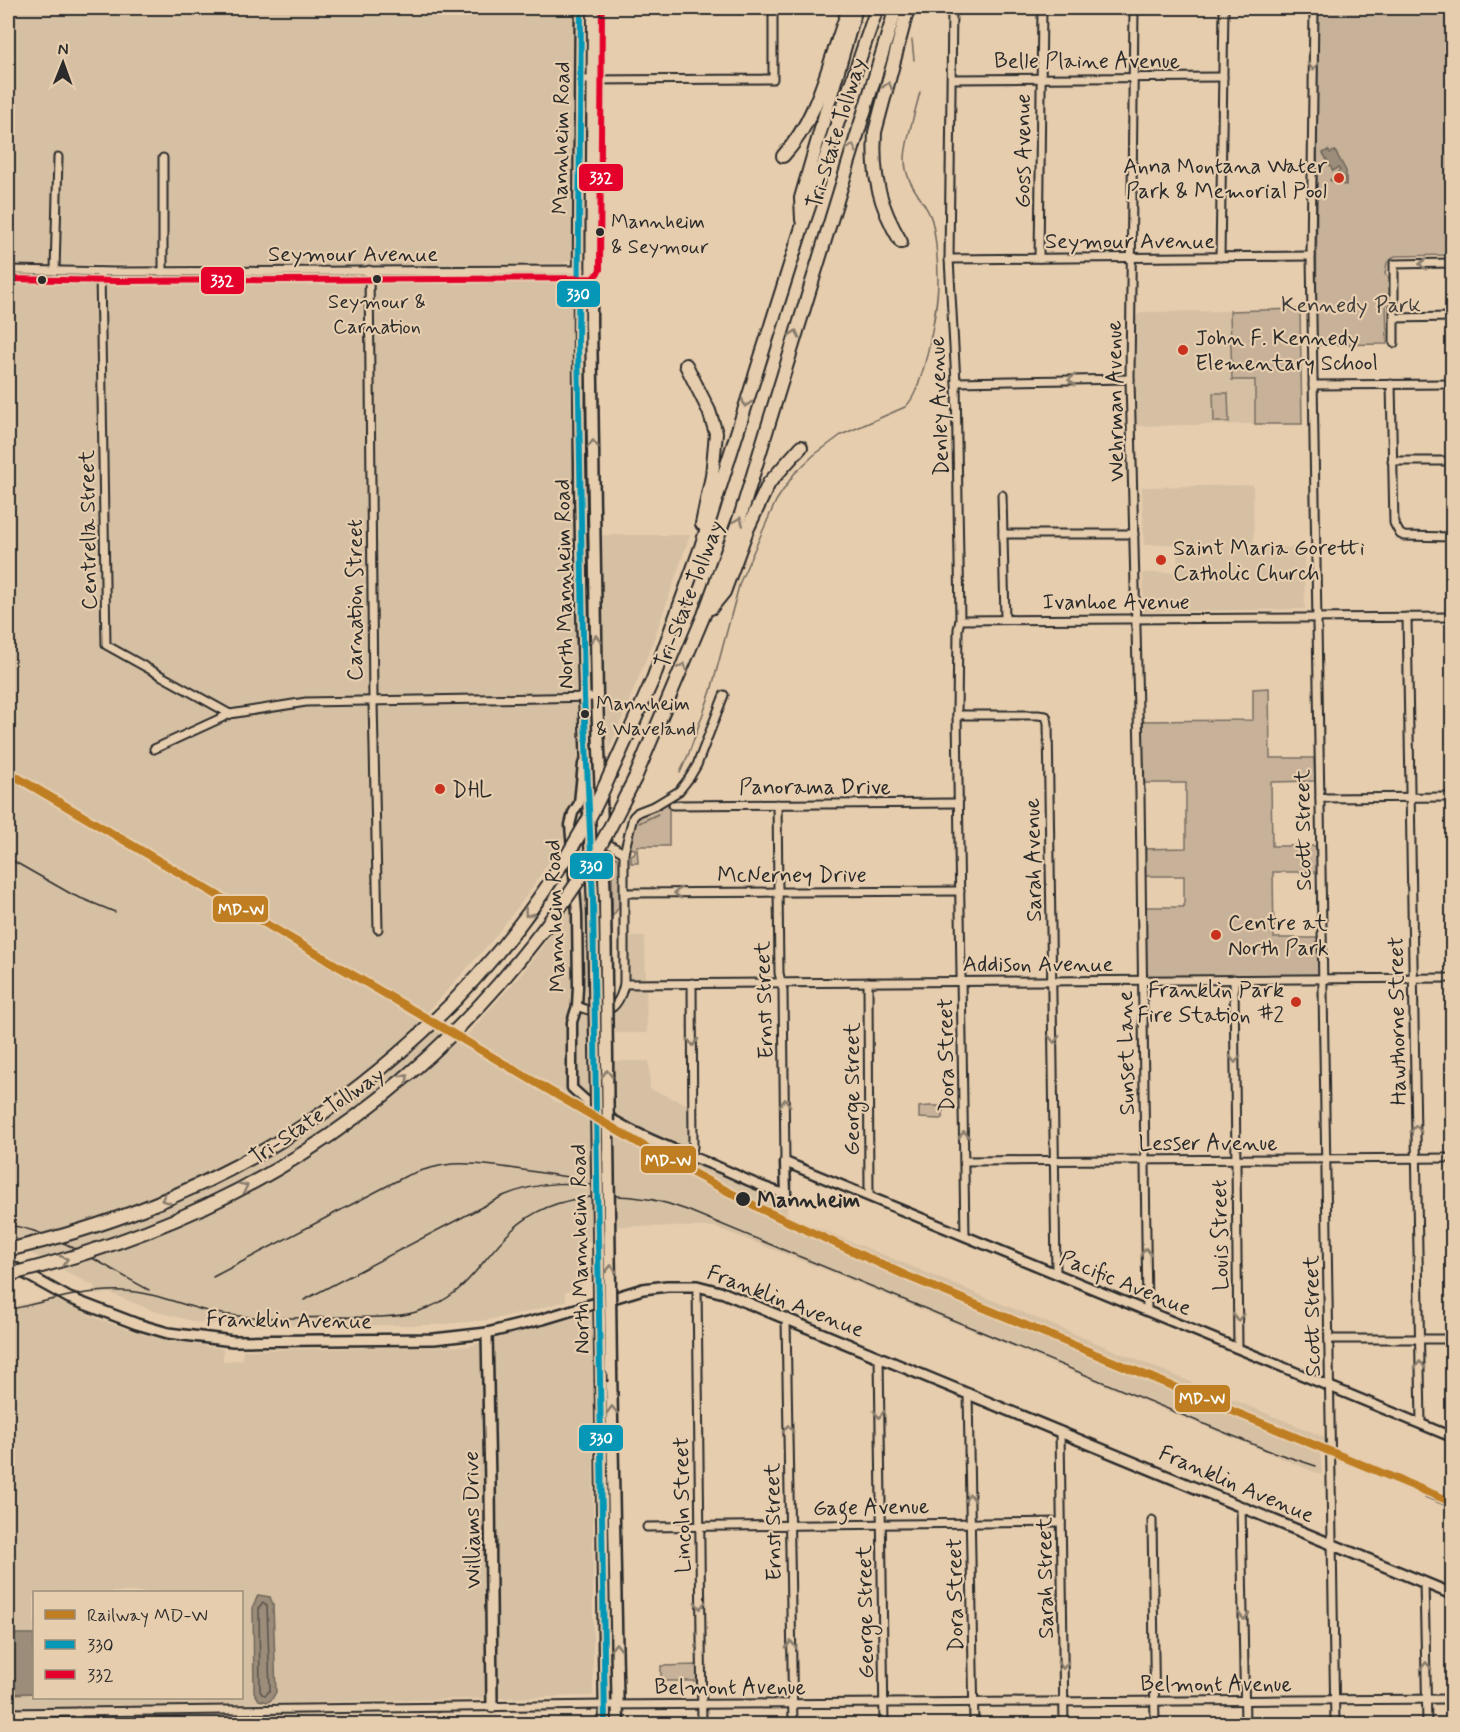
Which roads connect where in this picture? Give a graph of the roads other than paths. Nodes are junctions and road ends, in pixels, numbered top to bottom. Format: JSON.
{"nodes":[{"id":1,"x":581,"y":8,"type":"edge"},
{"id":2,"x":593,"y":8,"type":"edge"},
{"id":3,"x":773,"y":8,"type":"edge"},
{"id":4,"x":849,"y":8,"type":"edge"},
{"id":5,"x":856,"y":8,"type":"edge"},
{"id":6,"x":877,"y":8,"type":"edge"},
{"id":7,"x":896,"y":8,"type":"edge"},
{"id":8,"x":908,"y":8,"type":"edge"},
{"id":9,"x":952,"y":8,"type":"edge"},
{"id":10,"x":1042,"y":8,"type":"edge"},
{"id":11,"x":1134,"y":8,"type":"edge"},
{"id":12,"x":1224,"y":8,"type":"edge"},
{"id":13,"x":1314,"y":8,"type":"edge"},
{"id":14,"x":1222,"y":77,"type":"junction"},
{"id":15,"x":1133,"y":78,"type":"junction"},
{"id":16,"x":952,"y":79,"type":"junction"},
{"id":17,"x":1041,"y":79,"type":"junction"},
{"id":18,"x":580,"y":80,"type":"junction"},
{"id":19,"x":593,"y":80,"type":"junction"},
{"id":20,"x":783,"y":156,"type":"dead end"},
{"id":21,"x":57,"y":158,"type":"dead end"},
{"id":22,"x":163,"y":158,"type":"dead end"},
{"id":23,"x":802,"y":227,"type":"junction"},
{"id":24,"x":901,"y":242,"type":"dead end"},
{"id":25,"x":1311,"y":256,"type":"junction"},
{"id":26,"x":1220,"y":257,"type":"junction"},
{"id":27,"x":1040,"y":258,"type":"junction"},
{"id":28,"x":1130,"y":258,"type":"junction"},
{"id":29,"x":949,"y":259,"type":"junction"},
{"id":30,"x":1452,"y":263,"type":"edge"},
{"id":31,"x":8,"y":270,"type":"edge"},
{"id":32,"x":369,"y":270,"type":"junction"},
{"id":33,"x":578,"y":270,"type":"junction"},
{"id":34,"x":591,"y":270,"type":"junction"},
{"id":35,"x":56,"y":271,"type":"junction"},
{"id":36,"x":100,"y":272,"type":"junction"},
{"id":37,"x":163,"y":272,"type":"junction"},
{"id":38,"x":1452,"y":317,"type":"edge"},
{"id":39,"x":1394,"y":318,"type":"junction"},
{"id":40,"x":1394,"y":343,"type":"dead end"},
{"id":41,"x":686,"y":365,"type":"dead end"},
{"id":42,"x":1130,"y":379,"type":"junction"},
{"id":43,"x":956,"y":382,"type":"junction"},
{"id":44,"x":1391,"y":384,"type":"junction"},
{"id":45,"x":1452,"y":384,"type":"edge"},
{"id":46,"x":1313,"y":385,"type":"junction"},
{"id":47,"x":801,"y":447,"type":"dead end"},
{"id":48,"x":1392,"y":461,"type":"junction"},
{"id":49,"x":1452,"y":461,"type":"edge"},
{"id":50,"x":1002,"y":495,"type":"dead end"},
{"id":51,"x":1003,"y":534,"type":"junction"},
{"id":52,"x":1134,"y":534,"type":"junction"},
{"id":53,"x":1452,"y":537,"type":"edge"},
{"id":54,"x":701,"y":547,"type":"junction"},
{"id":55,"x":704,"y":615,"type":"junction"},
{"id":56,"x":1452,"y":616,"type":"edge"},
{"id":57,"x":1317,"y":617,"type":"junction"},
{"id":58,"x":1407,"y":617,"type":"junction"},
{"id":59,"x":1136,"y":618,"type":"junction"},
{"id":60,"x":1005,"y":619,"type":"junction"},
{"id":61,"x":960,"y":620,"type":"junction"},
{"id":62,"x":724,"y":695,"type":"dead end"},
{"id":63,"x":597,"y":697,"type":"junction"},
{"id":64,"x":584,"y":698,"type":"junction"},
{"id":65,"x":373,"y":702,"type":"junction"},
{"id":66,"x":230,"y":714,"type":"junction"},
{"id":67,"x":957,"y":715,"type":"junction"},
{"id":68,"x":586,"y":730,"type":"junction"},
{"id":69,"x":154,"y":749,"type":"dead end"},
{"id":70,"x":1140,"y":794,"type":"joint"},
{"id":71,"x":1452,"y":797,"type":"edge"},
{"id":72,"x":1320,"y":798,"type":"junction"},
{"id":73,"x":1410,"y":798,"type":"junction"},
{"id":74,"x":958,"y":803,"type":"junction"},
{"id":75,"x":777,"y":804,"type":"junction"},
{"id":76,"x":673,"y":805,"type":"dead end"},
{"id":77,"x":590,"y":811,"type":"junction"},
{"id":78,"x":570,"y":825,"type":"junction"},
{"id":79,"x":603,"y":842,"type":"junction"},
{"id":80,"x":624,"y":853,"type":"junction"},
{"id":81,"x":960,"y":891,"type":"junction"},
{"id":82,"x":778,"y":892,"type":"junction"},
{"id":83,"x":624,"y":893,"type":"junction"},
{"id":84,"x":378,"y":929,"type":"dead end"},
{"id":85,"x":1323,"y":978,"type":"junction"},
{"id":86,"x":1414,"y":978,"type":"junction"},
{"id":87,"x":1452,"y":978,"type":"edge"},
{"id":88,"x":1234,"y":979,"type":"junction"},
{"id":89,"x":1053,"y":980,"type":"junction"},
{"id":90,"x":1142,"y":980,"type":"junction"},
{"id":91,"x":962,"y":981,"type":"junction"},
{"id":92,"x":781,"y":982,"type":"junction"},
{"id":93,"x":868,"y":982,"type":"junction"},
{"id":94,"x":692,"y":983,"type":"junction"},
{"id":95,"x":624,"y":984,"type":"junction"},
{"id":96,"x":577,"y":1006,"type":"junction"},
{"id":97,"x":692,"y":1156,"type":"junction"},
{"id":98,"x":1416,"y":1158,"type":"junction"},
{"id":99,"x":1452,"y":1158,"type":"edge"},
{"id":100,"x":1326,"y":1159,"type":"junction"},
{"id":101,"x":1056,"y":1160,"type":"junction"},
{"id":102,"x":1236,"y":1160,"type":"junction"},
{"id":103,"x":964,"y":1161,"type":"junction"},
{"id":104,"x":1144,"y":1161,"type":"junction"},
{"id":105,"x":786,"y":1162,"type":"junction"},
{"id":106,"x":870,"y":1196,"type":"junction"},
{"id":107,"x":964,"y":1236,"type":"junction"},
{"id":108,"x":8,"y":1250,"type":"edge"},
{"id":109,"x":8,"y":1264,"type":"edge"},
{"id":110,"x":1056,"y":1273,"type":"junction"},
{"id":111,"x":8,"y":1275,"type":"edge"},
{"id":112,"x":697,"y":1286,"type":"junction"},
{"id":113,"x":1147,"y":1311,"type":"junction"},
{"id":114,"x":786,"y":1319,"type":"junction"},
{"id":115,"x":487,"y":1333,"type":"junction"},
{"id":116,"x":1329,"y":1339,"type":"junction"},
{"id":117,"x":1419,"y":1339,"type":"junction"},
{"id":118,"x":1452,"y":1339,"type":"edge"},
{"id":119,"x":1238,"y":1347,"type":"junction"},
{"id":120,"x":879,"y":1356,"type":"junction"},
{"id":121,"x":1330,"y":1386,"type":"junction"},
{"id":122,"x":968,"y":1393,"type":"junction"},
{"id":123,"x":1421,"y":1424,"type":"junction"},
{"id":124,"x":1060,"y":1431,"type":"junction"},
{"id":125,"x":1452,"y":1437,"type":"edge"},
{"id":126,"x":1241,"y":1506,"type":"junction"},
{"id":127,"x":1152,"y":1520,"type":"dead end"},
{"id":128,"x":1061,"y":1522,"type":"junction"},
{"id":129,"x":970,"y":1523,"type":"junction"},
{"id":130,"x":881,"y":1524,"type":"junction"},
{"id":131,"x":790,"y":1525,"type":"junction"},
{"id":132,"x":699,"y":1526,"type":"junction"},
{"id":133,"x":647,"y":1527,"type":"dead end"},
{"id":134,"x":1332,"y":1545,"type":"junction"},
{"id":135,"x":1424,"y":1582,"type":"junction"},
{"id":136,"x":1452,"y":1594,"type":"edge"},
{"id":137,"x":1426,"y":1699,"type":"junction"},
{"id":138,"x":1452,"y":1699,"type":"edge"},
{"id":139,"x":1245,"y":1701,"type":"junction"},
{"id":140,"x":1335,"y":1701,"type":"junction"},
{"id":141,"x":1064,"y":1702,"type":"junction"},
{"id":142,"x":1155,"y":1702,"type":"junction"},
{"id":143,"x":973,"y":1703,"type":"junction"},
{"id":144,"x":792,"y":1704,"type":"junction"},
{"id":145,"x":883,"y":1704,"type":"junction"},
{"id":146,"x":605,"y":1705,"type":"junction"},
{"id":147,"x":618,"y":1705,"type":"junction"},
{"id":148,"x":702,"y":1705,"type":"junction"},
{"id":149,"x":492,"y":1707,"type":"junction"},
{"id":150,"x":78,"y":1712,"type":"junction"},
{"id":151,"x":8,"y":1713,"type":"edge"},
{"id":152,"x":78,"y":1725,"type":"edge"},
{"id":153,"x":605,"y":1725,"type":"edge"},
{"id":154,"x":618,"y":1725,"type":"edge"},
{"id":155,"x":702,"y":1725,"type":"edge"},
{"id":156,"x":793,"y":1725,"type":"edge"},
{"id":157,"x":884,"y":1725,"type":"edge"},
{"id":158,"x":974,"y":1725,"type":"edge"},
{"id":159,"x":1064,"y":1725,"type":"edge"},
{"id":160,"x":1155,"y":1725,"type":"edge"},
{"id":161,"x":1245,"y":1725,"type":"edge"},
{"id":162,"x":1335,"y":1725,"type":"edge"},
{"id":163,"x":1427,"y":1725,"type":"edge"}],
"edges":[{"from":1,"to":18,"type":"main road","name":"Mannheim Road"},
{"from":2,"to":19,"type":"main road","name":"Mannheim Road"},
{"from":3,"to":19,"type":"street"},
{"from":4,"to":20,"type":"highway"},
{"from":5,"to":23,"type":"highway"},
{"from":6,"to":23,"type":"highway","name":"Tri-State Tollway"},
{"from":55,"to":7,"type":"highway","name":"Tri-State Tollway","one_way":true},
{"from":24,"to":8,"type":"highway","one_way":true},
{"from":9,"to":16,"type":"street","name":"Denley Avenue"},
{"from":10,"to":17,"type":"street","name":"Goss Avenue"},
{"from":11,"to":15,"type":"street","name":"Wehrman Avenue"},
{"from":12,"to":14,"type":"street"},
{"from":13,"to":25,"type":"street","name":"Scott Street","one_way":true},
{"from":14,"to":15,"type":"street","name":"Belle Plaine Avenue"},
{"from":14,"to":26,"type":"street"},
{"from":15,"to":17,"type":"street","name":"Belle Plaine Avenue"},
{"from":15,"to":28,"type":"street","name":"Wehrman Avenue"},
{"from":16,"to":17,"type":"street","name":"Belle Plaine Avenue"},
{"from":16,"to":29,"type":"street","name":"Denley Avenue"},
{"from":17,"to":27,"type":"street","name":"Goss Avenue"},
{"from":18,"to":19,"type":"street"},
{"from":18,"to":33,"type":"main road","name":"Mannheim Road"},
{"from":19,"to":34,"type":"main road","name":"Mannheim Road"},
{"from":21,"to":35,"type":"street"},
{"from":22,"to":37,"type":"street"},
{"from":23,"to":54,"type":"highway","name":"Tri-State Tollway","one_way":true},
{"from":25,"to":26,"type":"street","name":"Seymour Avenue"},
{"from":25,"to":46,"type":"street","name":"Scott Street"},
{"from":26,"to":28,"type":"street","name":"Seymour Avenue"},
{"from":27,"to":28,"type":"street","name":"Seymour Avenue"},
{"from":27,"to":29,"type":"street","name":"Seymour Avenue"},
{"from":28,"to":42,"type":"street","name":"Wehrman Avenue"},
{"from":29,"to":43,"type":"street","name":"Denley Avenue"},
{"from":30,"to":39,"type":"street","one_way":true},
{"from":31,"to":35,"type":"street","name":"Seymour Avenue"},
{"from":32,"to":33,"type":"street","name":"Seymour Avenue"},
{"from":32,"to":37,"type":"street","name":"Seymour Avenue"},
{"from":32,"to":65,"type":"street","name":"Carnation Street"},
{"from":33,"to":34,"type":"street","name":"Seymour Avenue"},
{"from":33,"to":64,"type":"main road","name":"North Mannheim Road"},
{"from":63,"to":34,"type":"main road","name":"North Mannheim Road","one_way":true},
{"from":35,"to":36,"type":"street","name":"Seymour Avenue"},
{"from":36,"to":37,"type":"street","name":"Seymour Avenue"},
{"from":36,"to":66,"type":"street","name":"Centrella Street"},
{"from":38,"to":39,"type":"street"},
{"from":39,"to":40,"type":"street"},
{"from":41,"to":54,"type":"highway"},
{"from":42,"to":43,"type":"street","one_way":true},
{"from":42,"to":52,"type":"street","name":"Wehrman Avenue"},
{"from":43,"to":61,"type":"street","name":"Denley Avenue"},
{"from":44,"to":45,"type":"street"},
{"from":44,"to":46,"type":"street"},
{"from":44,"to":48,"type":"street"},
{"from":46,"to":57,"type":"street","name":"Scott Street"},
{"from":47,"to":55,"type":"highway"},
{"from":48,"to":49,"type":"street"},
{"from":48,"to":53,"type":"street"},
{"from":50,"to":51,"type":"street"},
{"from":51,"to":52,"type":"street"},
{"from":51,"to":60,"type":"street"},
{"from":52,"to":59,"type":"street","name":"Wehrman Avenue"},
{"from":54,"to":108,"type":"highway","name":"Tri-State Tollway","one_way":true,"bridge":true},
{"from":111,"to":55,"type":"highway","name":"Tri-State Tollway","one_way":true,"bridge":true},
{"from":56,"to":58,"type":"street","name":"Ivanhoe Avenue"},
{"from":57,"to":58,"type":"street","name":"Ivanhoe Avenue"},
{"from":57,"to":59,"type":"street","name":"Ivanhoe Avenue"},
{"from":57,"to":72,"type":"street","name":"Scott Street"},
{"from":58,"to":73,"type":"street","name":"Hawthorne Street"},
{"from":59,"to":60,"type":"street","name":"Ivanhoe Avenue"},
{"from":59,"to":70,"type":"street","name":"Wehrman Avenue"},
{"from":60,"to":61,"type":"street","name":"Ivanhoe Avenue"},
{"from":61,"to":67,"type":"street","name":"Denley Avenue"},
{"from":62,"to":80,"type":"street"},
{"from":63,"to":64,"type":"street"},
{"from":63,"to":79,"type":"main road","name":"North Mannheim Road"},
{"from":64,"to":65,"type":"street"},
{"from":64,"to":68,"type":"main road","name":"North Mannheim Road"},
{"from":65,"to":66,"type":"street"},
{"from":65,"to":84,"type":"street","name":"Carnation Street"},
{"from":66,"to":69,"type":"street"},
{"from":67,"to":74,"type":"street","name":"Denley Avenue"},
{"from":67,"to":89,"type":"street","name":"Sarah Avenue"},
{"from":68,"to":77,"type":"main road","name":"North Mannheim Road"},
{"from":68,"to":78,"type":"street","name":"Mannheim Road"},
{"from":70,"to":90,"type":"street","name":"Sunset Lane"},
{"from":71,"to":73,"type":"street"},
{"from":72,"to":73,"type":"street"},
{"from":72,"to":85,"type":"street","name":"Scott Street"},
{"from":73,"to":86,"type":"street","name":"Hawthorne Street"},
{"from":74,"to":75,"type":"street","name":"Panorama Drive"},
{"from":74,"to":81,"type":"street","name":"Dora Street"},
{"from":75,"to":76,"type":"street","name":"Panorama Drive"},
{"from":75,"to":82,"type":"street","name":"Ernst Street"},
{"from":77,"to":78,"type":"street","name":"Mannheim Road"},
{"from":77,"to":146,"type":"main road","name":"North Mannheim Road","bridge":true},
{"from":78,"to":96,"type":"street","name":"Mannheim Road"},
{"from":79,"to":80,"type":"street"},
{"from":147,"to":79,"type":"main road","name":"North Mannheim Road","one_way":true,"bridge":true},
{"from":80,"to":83,"type":"street","name":"Mannheim Road"},
{"from":81,"to":82,"type":"street","name":"McNerney Drive"},
{"from":81,"to":91,"type":"street","name":"Dora Street"},
{"from":82,"to":83,"type":"street","name":"McNerney Drive","one_way":true},
{"from":82,"to":92,"type":"street","name":"Ernst Street"},
{"from":83,"to":95,"type":"street","name":"Mannheim Road"},
{"from":85,"to":86,"type":"street","name":"Addison Avenue"},
{"from":85,"to":88,"type":"street","name":"Addison Avenue"},
{"from":85,"to":100,"type":"street","name":"Scott Street"},
{"from":86,"to":87,"type":"street","name":"Addison Avenue"},
{"from":98,"to":86,"type":"street","name":"Hawthorne Street","one_way":true},
{"from":88,"to":90,"type":"street","name":"Addison Avenue"},
{"from":88,"to":102,"type":"street","name":"Louis Street","one_way":true},
{"from":89,"to":90,"type":"street","name":"Addison Avenue"},
{"from":89,"to":91,"type":"street","name":"Addison Avenue"},
{"from":89,"to":101,"type":"street","name":"Sarah Avenue","one_way":true},
{"from":90,"to":104,"type":"street","name":"Sunset Lane"},
{"from":91,"to":93,"type":"street","name":"Addison Avenue"},
{"from":103,"to":91,"type":"street","name":"Dora Street","one_way":true},
{"from":92,"to":93,"type":"street","name":"Addison Avenue"},
{"from":92,"to":94,"type":"street","name":"Addison Avenue"},
{"from":105,"to":92,"type":"street","name":"Ernst Street","one_way":true},
{"from":93,"to":106,"type":"street","name":"George Street"},
{"from":94,"to":95,"type":"street","name":"Addison Avenue"},
{"from":94,"to":97,"type":"street","one_way":true},
{"from":95,"to":96,"type":"street","name":"Mannheim Road"},
{"from":96,"to":97,"type":"street","name":"Mannheim Road"},
{"from":97,"to":105,"type":"street","name":"Ernst Street"},
{"from":98,"to":99,"type":"street","name":"Lesser Avenue"},
{"from":98,"to":100,"type":"street","name":"Lesser Avenue"},
{"from":98,"to":117,"type":"street","name":"Hawthorne Street"},
{"from":100,"to":102,"type":"street","name":"Lesser Avenue"},
{"from":100,"to":116,"type":"street","name":"Scott Street"},
{"from":101,"to":103,"type":"street","name":"Lesser Avenue"},
{"from":101,"to":104,"type":"street","name":"Lesser Avenue"},
{"from":101,"to":110,"type":"street","name":"Sarah Avenue"},
{"from":102,"to":104,"type":"street","name":"Lesser Avenue"},
{"from":102,"to":119,"type":"street","name":"Louis Street","one_way":true},
{"from":103,"to":107,"type":"street","name":"Dora Street"},
{"from":113,"to":104,"type":"street","name":"Sunset Lane","one_way":true},
{"from":105,"to":106,"type":"street","name":"Pacific Avenue"},
{"from":106,"to":107,"type":"street","name":"Pacific Avenue"},
{"from":107,"to":110,"type":"street","name":"Pacific Avenue"},
{"from":109,"to":115,"type":"main road","name":"Franklin Avenue"},
{"from":110,"to":113,"type":"street","name":"Pacific Avenue"},
{"from":112,"to":114,"type":"main road","name":"Franklin Avenue"},
{"from":112,"to":115,"type":"main road","name":"Franklin Avenue"},
{"from":112,"to":132,"type":"street","name":"Lincoln Street"},
{"from":113,"to":119,"type":"street","name":"Pacific Avenue"},
{"from":114,"to":120,"type":"main road","name":"Franklin Avenue"},
{"from":131,"to":114,"type":"street","name":"Ernst Street","one_way":true},
{"from":115,"to":149,"type":"main road","name":"Williams Drive"},
{"from":116,"to":117,"type":"street"},
{"from":116,"to":121,"type":"street","name":"Scott Street"},
{"from":117,"to":118,"type":"street"},
{"from":123,"to":117,"type":"street","name":"Hawthorne Street","one_way":true},
{"from":119,"to":121,"type":"street","name":"Pacific Avenue"},
{"from":120,"to":122,"type":"main road","name":"Franklin Avenue"},
{"from":120,"to":130,"type":"street","name":"George Street","one_way":true},
{"from":121,"to":123,"type":"street","name":"Pacific Avenue"},
{"from":121,"to":134,"type":"street","name":"Scott Street"},
{"from":122,"to":124,"type":"main road","name":"Franklin Avenue"},
{"from":129,"to":122,"type":"street","name":"Dora Street","one_way":true},
{"from":123,"to":125,"type":"street","name":"Pacific Avenue"},
{"from":124,"to":126,"type":"main road","name":"Franklin Avenue"},
{"from":124,"to":128,"type":"street","name":"Sarah Street"},
{"from":126,"to":134,"type":"main road","name":"Franklin Avenue"},
{"from":126,"to":139,"type":"street","one_way":true},
{"from":127,"to":142,"type":"street"},
{"from":128,"to":129,"type":"street","name":"Gage Avenue"},
{"from":128,"to":141,"type":"street","name":"Sarah Street","one_way":true},
{"from":129,"to":130,"type":"street","name":"Gage Avenue"},
{"from":129,"to":143,"type":"street","name":"Dora Street"},
{"from":130,"to":131,"type":"street","name":"Gage Avenue"},
{"from":130,"to":145,"type":"street","name":"George Street"},
{"from":131,"to":132,"type":"street","name":"Gage Avenue"},
{"from":144,"to":131,"type":"street","name":"Ernst Street","one_way":true},
{"from":132,"to":133,"type":"street","name":"Gage Avenue"},
{"from":132,"to":148,"type":"street","name":"Lincoln Street","one_way":true},
{"from":134,"to":135,"type":"main road","name":"Franklin Avenue"},
{"from":134,"to":140,"type":"street","name":"Scott Street"},
{"from":135,"to":136,"type":"main road","name":"Franklin Avenue"},
{"from":137,"to":135,"type":"street","one_way":true},
{"from":137,"to":138,"type":"street","name":"Belmont Avenue"},
{"from":137,"to":140,"type":"street","name":"Belmont Avenue"},
{"from":137,"to":163,"type":"street"},
{"from":139,"to":140,"type":"street","name":"Belmont Avenue"},
{"from":139,"to":142,"type":"street","name":"Belmont Avenue"},
{"from":139,"to":161,"type":"street"},
{"from":140,"to":162,"type":"street","name":"Scott Street"},
{"from":141,"to":142,"type":"street","name":"Belmont Avenue"},
{"from":141,"to":143,"type":"street","name":"Belmont Avenue"},
{"from":141,"to":159,"type":"street","name":"Sarah Street"},
{"from":142,"to":160,"type":"street"},
{"from":143,"to":145,"type":"street","name":"Belmont Avenue"},
{"from":143,"to":158,"type":"street","name":"Dora Street"},
{"from":144,"to":145,"type":"street","name":"Belmont Avenue"},
{"from":144,"to":148,"type":"street","name":"Belmont Avenue"},
{"from":144,"to":156,"type":"street","name":"Ernst Street"},
{"from":145,"to":157,"type":"street","name":"George Street"},
{"from":146,"to":147,"type":"street","name":"Belmont Avenue"},
{"from":146,"to":149,"type":"street","name":"Belmont Avenue"},
{"from":146,"to":153,"type":"main road","name":"North Mannheim Road"},
{"from":147,"to":148,"type":"street","name":"Belmont Avenue"},
{"from":147,"to":154,"type":"main road","name":"North Mannheim Road"},
{"from":148,"to":155,"type":"street","name":"Lincoln Street"},
{"from":149,"to":150,"type":"street","name":"Belmont Avenue"},
{"from":150,"to":151,"type":"street","name":"Belmont Avenue"},
{"from":150,"to":152,"type":"street"}]}
